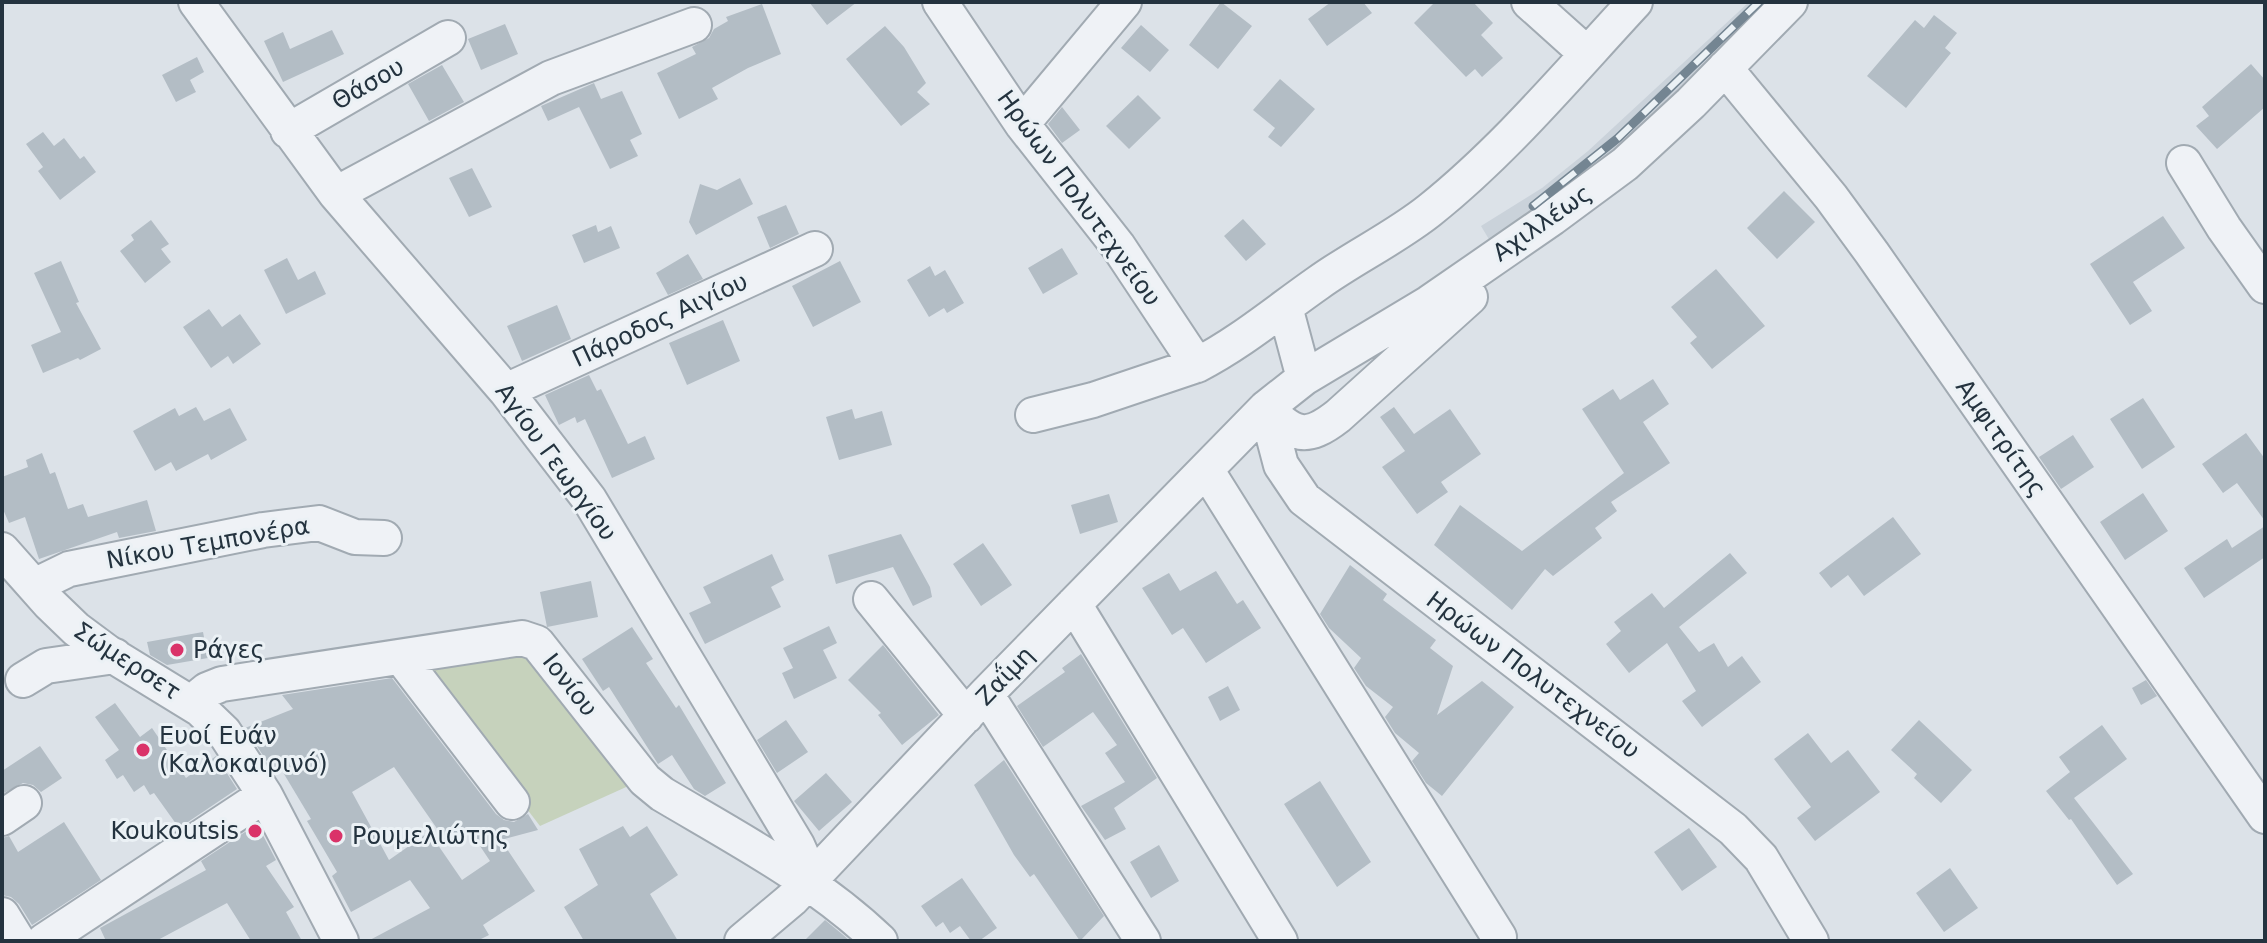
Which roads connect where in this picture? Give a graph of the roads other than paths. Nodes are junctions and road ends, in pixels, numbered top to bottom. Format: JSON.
{"nodes":[{"id":1,"x":196,"y":2,"type":"edge"},
{"id":2,"x":940,"y":2,"type":"edge"},
{"id":3,"x":1124,"y":2,"type":"edge"},
{"id":4,"x":1529,"y":2,"type":"edge"},
{"id":5,"x":1635,"y":2,"type":"edge"},
{"id":6,"x":1790,"y":2,"type":"edge"},
{"id":7,"x":694,"y":25,"type":"dead end"},
{"id":8,"x":448,"y":38,"type":"dead end"},
{"id":9,"x":1587,"y":54,"type":"junction"},
{"id":10,"x":1725,"y":68,"type":"junction"},
{"id":11,"x":1022,"y":124,"type":"junction"},
{"id":12,"x":288,"y":131,"type":"junction"},
{"id":13,"x":2184,"y":163,"type":"dead end"},
{"id":14,"x":336,"y":194,"type":"junction"},
{"id":15,"x":1538,"y":227,"type":"junction"},
{"id":16,"x":815,"y":249,"type":"dead end"},
{"id":17,"x":2265,"y":286,"type":"edge"},
{"id":18,"x":1285,"y":307,"type":"junction"},
{"id":19,"x":1197,"y":365,"type":"junction"},
{"id":20,"x":1304,"y":378,"type":"junction"},
{"id":21,"x":506,"y":391,"type":"junction"},
{"id":22,"x":1266,"y":408,"type":"junction"},
{"id":23,"x":1033,"y":415,"type":"dead end"},
{"id":24,"x":1207,"y":471,"type":"junction"},
{"id":25,"x":384,"y":538,"type":"dead end"},
{"id":26,"x":2,"y":550,"type":"edge"},
{"id":27,"x":34,"y":586,"type":"junction"},
{"id":28,"x":871,"y":599,"type":"dead end"},
{"id":29,"x":1074,"y":604,"type":"junction"},
{"id":30,"x":115,"y":656,"type":"junction"},
{"id":31,"x":401,"y":657,"type":"junction"},
{"id":32,"x":23,"y":680,"type":"dead end"},
{"id":33,"x":191,"y":703,"type":"junction"},
{"id":34,"x":976,"y":705,"type":"junction"},
{"id":35,"x":265,"y":795,"type":"junction"},
{"id":36,"x":512,"y":802,"type":"dead end"},
{"id":37,"x":2265,"y":816,"type":"edge"},
{"id":38,"x":808,"y":881,"type":"junction"},
{"id":39,"x":2,"y":915,"type":"edge"},
{"id":40,"x":1499,"y":937,"type":"dead end"},
{"id":41,"x":18,"y":941,"type":"edge"},
{"id":42,"x":44,"y":941,"type":"edge"},
{"id":43,"x":341,"y":941,"type":"edge"},
{"id":44,"x":742,"y":941,"type":"edge"},
{"id":45,"x":880,"y":941,"type":"edge"},
{"id":46,"x":1143,"y":941,"type":"edge"},
{"id":47,"x":1280,"y":941,"type":"edge"},
{"id":48,"x":1811,"y":941,"type":"edge"}],
"edges":[{"from":1,"to":12,"type":"street","name":"Αγίου Γεωργίου"},
{"from":2,"to":11,"type":"street","name":"Ηρώων Πολυτεχνείου"},
{"from":3,"to":11,"type":"street"},
{"from":4,"to":9,"type":"street"},
{"from":5,"to":9,"type":"street"},
{"from":6,"to":10,"type":"street","name":"Αχιλλέως"},
{"from":7,"to":14,"type":"street"},
{"from":8,"to":12,"type":"street","name":"Θάσου"},
{"from":9,"to":18,"type":"street"},
{"from":10,"to":15,"type":"street","name":"Αχιλλέως"},
{"from":10,"to":37,"type":"street","name":"Αμφιτρίτης"},
{"from":11,"to":19,"type":"street","name":"Ηρώων Πολυτεχνείου"},
{"from":12,"to":14,"type":"street","name":"Αγίου Γεωργίου"},
{"from":13,"to":17,"type":"street"},
{"from":14,"to":21,"type":"street","name":"Αγίου Γεωργίου"},
{"from":15,"to":20,"type":"street","name":"Αχιλλέως"},
{"from":15,"to":22,"type":"street"},
{"from":16,"to":21,"type":"street","name":"Πάροδος Αιγίου"},
{"from":18,"to":19,"type":"street"},
{"from":18,"to":20,"type":"street"},
{"from":19,"to":23,"type":"street"},
{"from":20,"to":22,"type":"street","name":"Αχιλλέως"},
{"from":21,"to":38,"type":"street","name":"Αγίου Γεωργίου"},
{"from":22,"to":24,"type":"street","name":"Ζαΐμη"},
{"from":22,"to":48,"type":"street","name":"Ηρώων Πολυτεχνείου"},
{"from":24,"to":29,"type":"street","name":"Ζαΐμη"},
{"from":24,"to":40,"type":"street"},
{"from":25,"to":27,"type":"street","name":"Νίκου Τεμπονέρα"},
{"from":26,"to":27,"type":"street","name":"Σώμερσετ"},
{"from":27,"to":30,"type":"street","name":"Σώμερσετ"},
{"from":28,"to":34,"type":"street"},
{"from":29,"to":34,"type":"street","name":"Ζαΐμη"},
{"from":29,"to":47,"type":"street"},
{"from":30,"to":32,"type":"street"},
{"from":30,"to":33,"type":"street","name":"Σώμερσετ"},
{"from":31,"to":33,"type":"street","name":"Ιονίου"},
{"from":31,"to":36,"type":"street"},
{"from":31,"to":38,"type":"street","name":"Ιονίου"},
{"from":33,"to":35,"type":"street","name":"Σώμερσετ"},
{"from":34,"to":38,"type":"street","name":"Ζαΐμη"},
{"from":34,"to":46,"type":"street"},
{"from":35,"to":42,"type":"street"},
{"from":35,"to":43,"type":"street","name":"Σώμερσετ"},
{"from":38,"to":44,"type":"street","name":"Ζαΐμη"},
{"from":38,"to":45,"type":"street"},
{"from":39,"to":41,"type":"street"}]}
